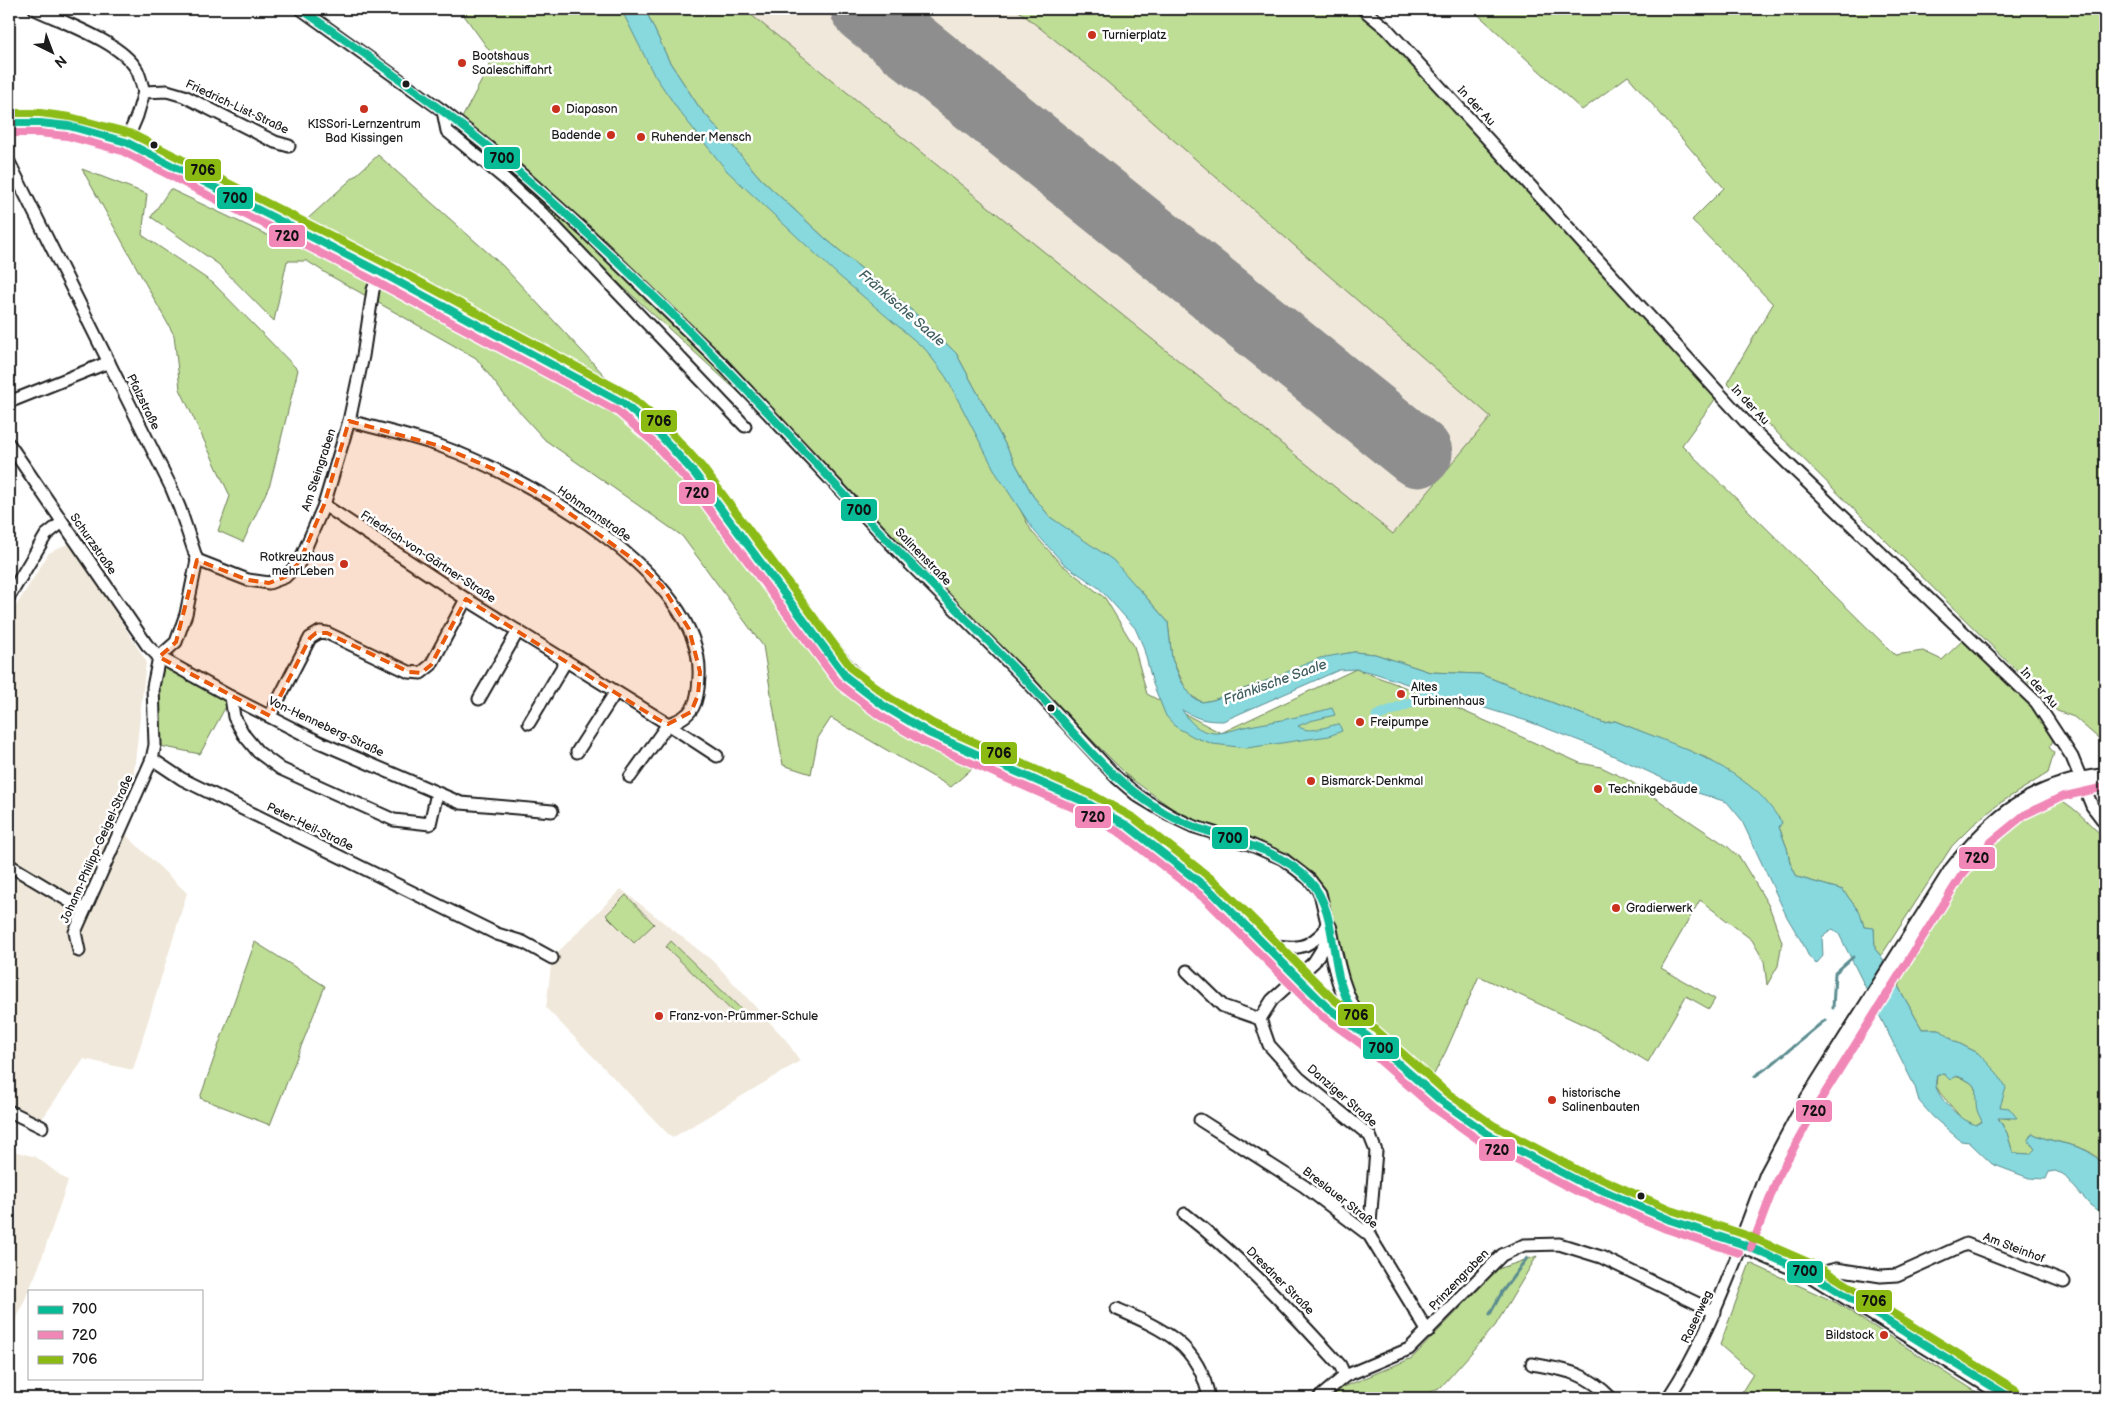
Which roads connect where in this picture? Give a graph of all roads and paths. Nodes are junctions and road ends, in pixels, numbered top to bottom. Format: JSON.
{"nodes":[{"id":1,"x":35,"y":9,"type":"edge"},
{"id":2,"x":301,"y":9,"type":"edge"},
{"id":3,"x":1363,"y":9,"type":"edge"},
{"id":4,"x":144,"y":92,"type":"junction"},
{"id":5,"x":443,"y":111,"type":"junction"},
{"id":6,"x":9,"y":124,"type":"edge"},
{"id":7,"x":126,"y":142,"type":"junction"},
{"id":8,"x":289,"y":146,"type":"dead end"},
{"id":9,"x":9,"y":162,"type":"edge"},
{"id":10,"x":380,"y":272,"type":"junction"},
{"id":11,"x":109,"y":362,"type":"junction"},
{"id":12,"x":9,"y":402,"type":"edge"},
{"id":13,"x":349,"y":421,"type":"junction"},
{"id":14,"x":745,"y":426,"type":"dead end"},
{"id":15,"x":9,"y":444,"type":"edge"},
{"id":16,"x":324,"y":505,"type":"junction"},
{"id":17,"x":61,"y":523,"type":"junction"},
{"id":18,"x":197,"y":560,"type":"junction"},
{"id":19,"x":9,"y":597,"type":"edge"},
{"id":20,"x":466,"y":599,"type":"junction"},
{"id":21,"x":518,"y":631,"type":"junction"},
{"id":22,"x":159,"y":657,"type":"junction"},
{"id":23,"x":566,"y":661,"type":"junction"},
{"id":24,"x":615,"y":693,"type":"junction"},
{"id":25,"x":231,"y":697,"type":"junction"},
{"id":26,"x":479,"y":699,"type":"dead end"},
{"id":27,"x":270,"y":716,"type":"junction"},
{"id":28,"x":529,"y":723,"type":"dead end"},
{"id":29,"x":668,"y":724,"type":"junction"},
{"id":30,"x":577,"y":752,"type":"dead end"},
{"id":31,"x":717,"y":756,"type":"dead end"},
{"id":32,"x":152,"y":759,"type":"junction"},
{"id":33,"x":630,"y":777,"type":"dead end"},
{"id":34,"x":2105,"y":777,"type":"edge"},
{"id":35,"x":2082,"y":779,"type":"junction"},
{"id":36,"x":437,"y":793,"type":"junction"},
{"id":37,"x":552,"y":811,"type":"dead end"},
{"id":38,"x":2105,"y":823,"type":"edge"},
{"id":39,"x":9,"y":865,"type":"edge"},
{"id":40,"x":84,"y":910,"type":"junction"},
{"id":41,"x":1328,"y":927,"type":"junction"},
{"id":42,"x":1264,"y":944,"type":"junction"},
{"id":43,"x":79,"y":951,"type":"dead end"},
{"id":44,"x":552,"y":958,"type":"dead end"},
{"id":45,"x":1187,"y":971,"type":"dead end"},
{"id":46,"x":1298,"y":978,"type":"junction"},
{"id":47,"x":1260,"y":1019,"type":"junction"},
{"id":48,"x":1367,"y":1036,"type":"junction"},
{"id":49,"x":9,"y":1112,"type":"edge"},
{"id":50,"x":1200,"y":1120,"type":"dead end"},
{"id":51,"x":42,"y":1127,"type":"dead end"},
{"id":52,"x":1184,"y":1214,"type":"dead end"},
{"id":53,"x":1369,"y":1235,"type":"junction"},
{"id":54,"x":1742,"y":1244,"type":"junction"},
{"id":55,"x":1813,"y":1275,"type":"junction"},
{"id":56,"x":2064,"y":1282,"type":"dead end"},
{"id":57,"x":1117,"y":1309,"type":"dead end"},
{"id":58,"x":1715,"y":1312,"type":"junction"},
{"id":59,"x":1428,"y":1332,"type":"junction"},
{"id":60,"x":1532,"y":1364,"type":"dead end"},
{"id":61,"x":1345,"y":1376,"type":"junction"},
{"id":62,"x":1209,"y":1398,"type":"edge"},
{"id":63,"x":1319,"y":1398,"type":"edge"},
{"id":64,"x":1611,"y":1398,"type":"edge"},
{"id":65,"x":1668,"y":1398,"type":"edge"},
{"id":66,"x":2011,"y":1398,"type":"edge"}],
"edges":[{"from":1,"to":4,"type":"street"},
{"from":2,"to":5,"type":"street","name":"Salinenstraße"},
{"from":3,"to":35,"type":"street","name":"In der Au"},
{"from":4,"to":7,"type":"street"},
{"from":4,"to":8,"type":"street","name":"Friedrich-List-Straße"},
{"from":5,"to":14,"type":"street"},
{"from":5,"to":41,"type":"street","name":"Salinenstraße"},
{"from":6,"to":7,"type":"main road"},
{"from":7,"to":10,"type":"main road"},
{"from":9,"to":11,"type":"street","name":"Pfalzstraße"},
{"from":10,"to":13,"type":"street","name":"Am Steingraben"},
{"from":10,"to":42,"type":"main road"},
{"from":11,"to":12,"type":"street"},
{"from":11,"to":18,"type":"street","name":"Pfalzstraße"},
{"from":13,"to":16,"type":"street","name":"Am Steingraben"},
{"from":13,"to":29,"type":"street","name":"Hohmannstraße"},
{"from":15,"to":17,"type":"street","name":"Schurzstraße"},
{"from":16,"to":18,"type":"street","name":"Am Steingraben"},
{"from":16,"to":20,"type":"street","name":"Friedrich-von-Gärtner-Straße"},
{"from":17,"to":19,"type":"street"},
{"from":17,"to":22,"type":"street","name":"Schurzstraße"},
{"from":18,"to":22,"type":"street"},
{"from":20,"to":21,"type":"street","name":"Friedrich-von-Gärtner-Straße"},
{"from":20,"to":27,"type":"street"},
{"from":21,"to":23,"type":"street","name":"Friedrich-von-Gärtner-Straße"},
{"from":21,"to":26,"type":"street"},
{"from":22,"to":25,"type":"street","name":"Von-Henneberg-Straße"},
{"from":22,"to":32,"type":"street"},
{"from":23,"to":24,"type":"street","name":"Friedrich-von-Gärtner-Straße"},
{"from":23,"to":28,"type":"street"},
{"from":24,"to":29,"type":"street","name":"Friedrich-von-Gärtner-Straße"},
{"from":24,"to":30,"type":"street"},
{"from":25,"to":27,"type":"street","name":"Von-Henneberg-Straße"},
{"from":25,"to":36,"type":"street"},
{"from":27,"to":36,"type":"street","name":"Von-Henneberg-Straße"},
{"from":29,"to":31,"type":"street","name":"Friedrich-von-Gärtner-Straße"},
{"from":29,"to":33,"type":"street"},
{"from":32,"to":40,"type":"street","name":"Johann-Philipp-Geigel-Straße"},
{"from":32,"to":44,"type":"street","name":"Peter-Heil-Straße"},
{"from":34,"to":35,"type":"main road"},
{"from":35,"to":38,"type":"street","name":"In der Au"},
{"from":35,"to":54,"type":"main road"},
{"from":36,"to":37,"type":"street","name":"Von-Henneberg-Straße"},
{"from":39,"to":40,"type":"street"},
{"from":40,"to":43,"type":"street","name":"Johann-Philipp-Geigel-Straße"},
{"from":41,"to":42,"type":"street"},
{"from":41,"to":46,"type":"street","name":"Salinenstraße"},
{"from":41,"to":48,"type":"main road"},
{"from":42,"to":46,"type":"main road"},
{"from":45,"to":47,"type":"street"},
{"from":46,"to":47,"type":"street"},
{"from":46,"to":48,"type":"main road"},
{"from":47,"to":53,"type":"street","name":"Danziger Straße"},
{"from":48,"to":54,"type":"main road"},
{"from":49,"to":51,"type":"street"},
{"from":50,"to":53,"type":"street","name":"Breslauer Straße"},
{"from":52,"to":61,"type":"street","name":"Dresdner Straße"},
{"from":53,"to":59,"type":"street","name":"Breslauer Straße"},
{"from":54,"to":55,"type":"main road"},
{"from":54,"to":58,"type":"street","name":"Rasenweg"},
{"from":55,"to":56,"type":"street","name":"Am Steinhof"},
{"from":55,"to":66,"type":"main road"},
{"from":57,"to":62,"type":"street"},
{"from":58,"to":59,"type":"street","name":"Prinzengraben"},
{"from":58,"to":65,"type":"street","name":"Rasenweg"},
{"from":59,"to":61,"type":"street","name":"Prinzengraben"},
{"from":60,"to":64,"type":"street"},
{"from":61,"to":63,"type":"street","name":"Prinzengraben"}]}
